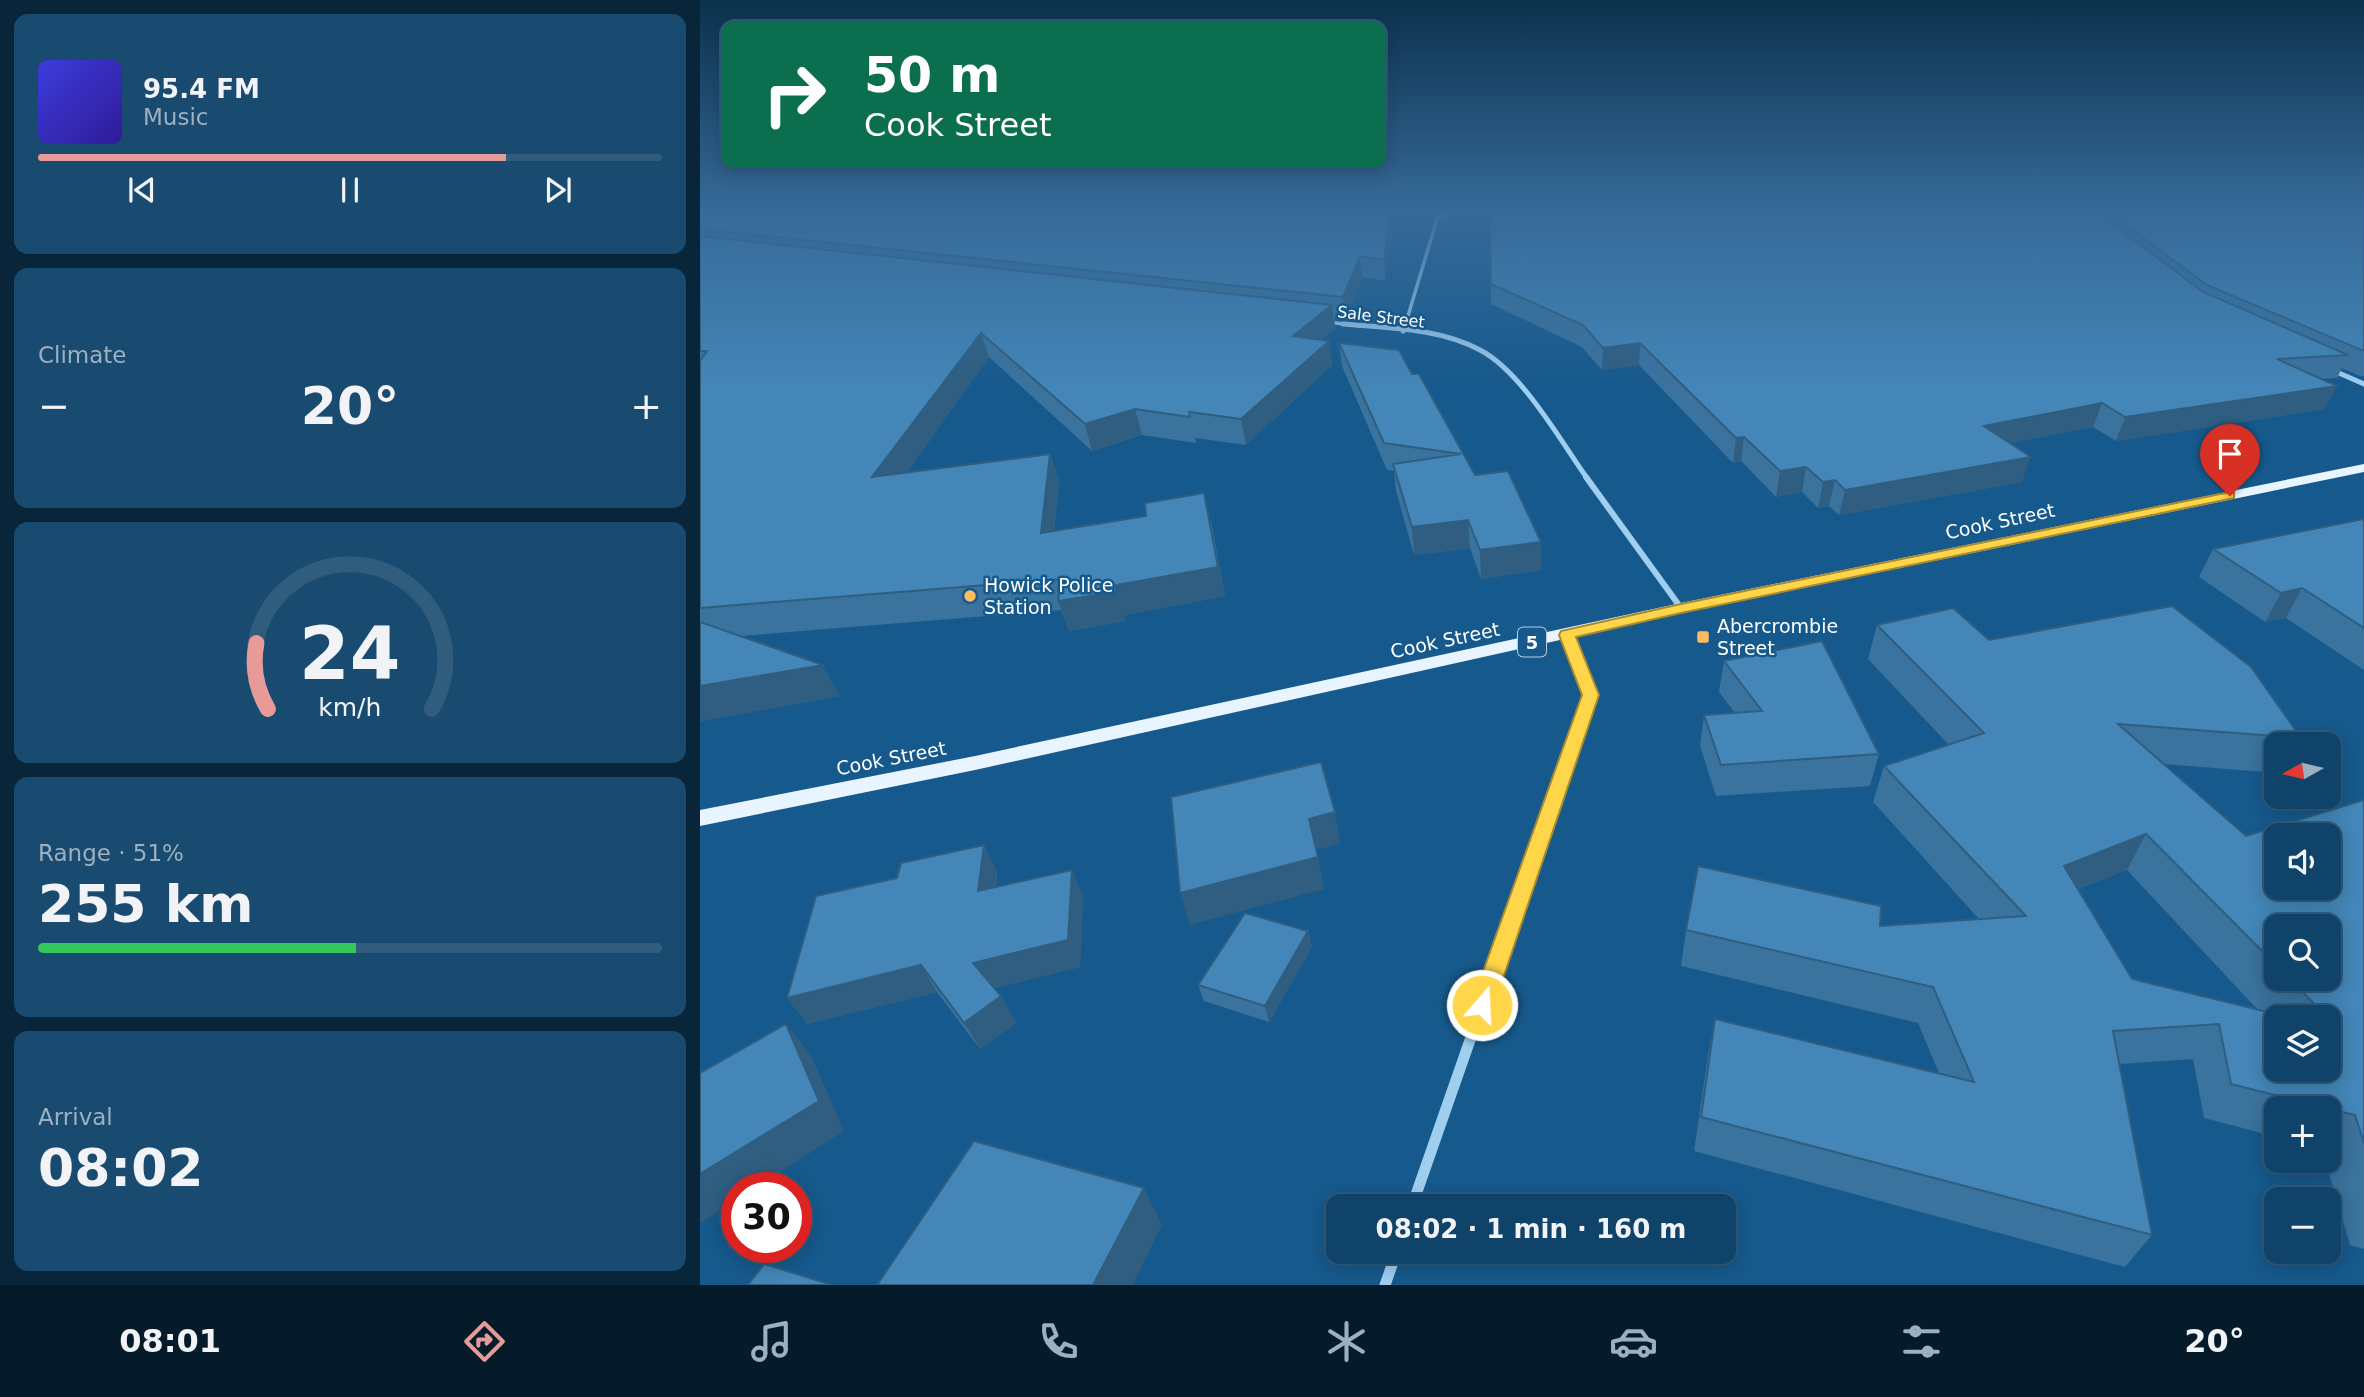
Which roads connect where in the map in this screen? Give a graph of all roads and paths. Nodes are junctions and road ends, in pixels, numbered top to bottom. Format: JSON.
{"nodes":[{"id":1,"x":1422,"y":268,"type":"edge"},
{"id":2,"x":1320,"y":322,"type":"edge"},
{"id":3,"x":1403,"y":331,"type":"junction"},
{"id":4,"x":2326,"y":367,"type":"edge"},
{"id":5,"x":2364,"y":384,"type":"edge"},
{"id":6,"x":2364,"y":468,"type":"edge"},
{"id":7,"x":1681,"y":608,"type":"junction"},
{"id":8,"x":1567,"y":635,"type":"junction"},
{"id":9,"x":700,"y":818,"type":"edge"},
{"id":10,"x":1416,"y":1194,"type":"edge"},
{"id":11,"x":1392,"y":1264,"type":"edge"},
{"id":12,"x":1385,"y":1285,"type":"edge"}],
"edges":[{"from":1,"to":3,"type":"street"},
{"from":2,"to":3,"type":"street","name":"Sale Street"},
{"from":3,"to":7,"type":"street","name":"Sale Street"},
{"from":4,"to":5,"type":"street"},
{"from":6,"to":7,"type":"main road","name":"Cook Street","number":"5"},
{"from":7,"to":8,"type":"main road","name":"Cook Street","number":"5"},
{"from":8,"to":9,"type":"main road","name":"Cook Street","number":"5"},
{"from":8,"to":10,"type":"street"},
{"from":11,"to":12,"type":"street"}]}
